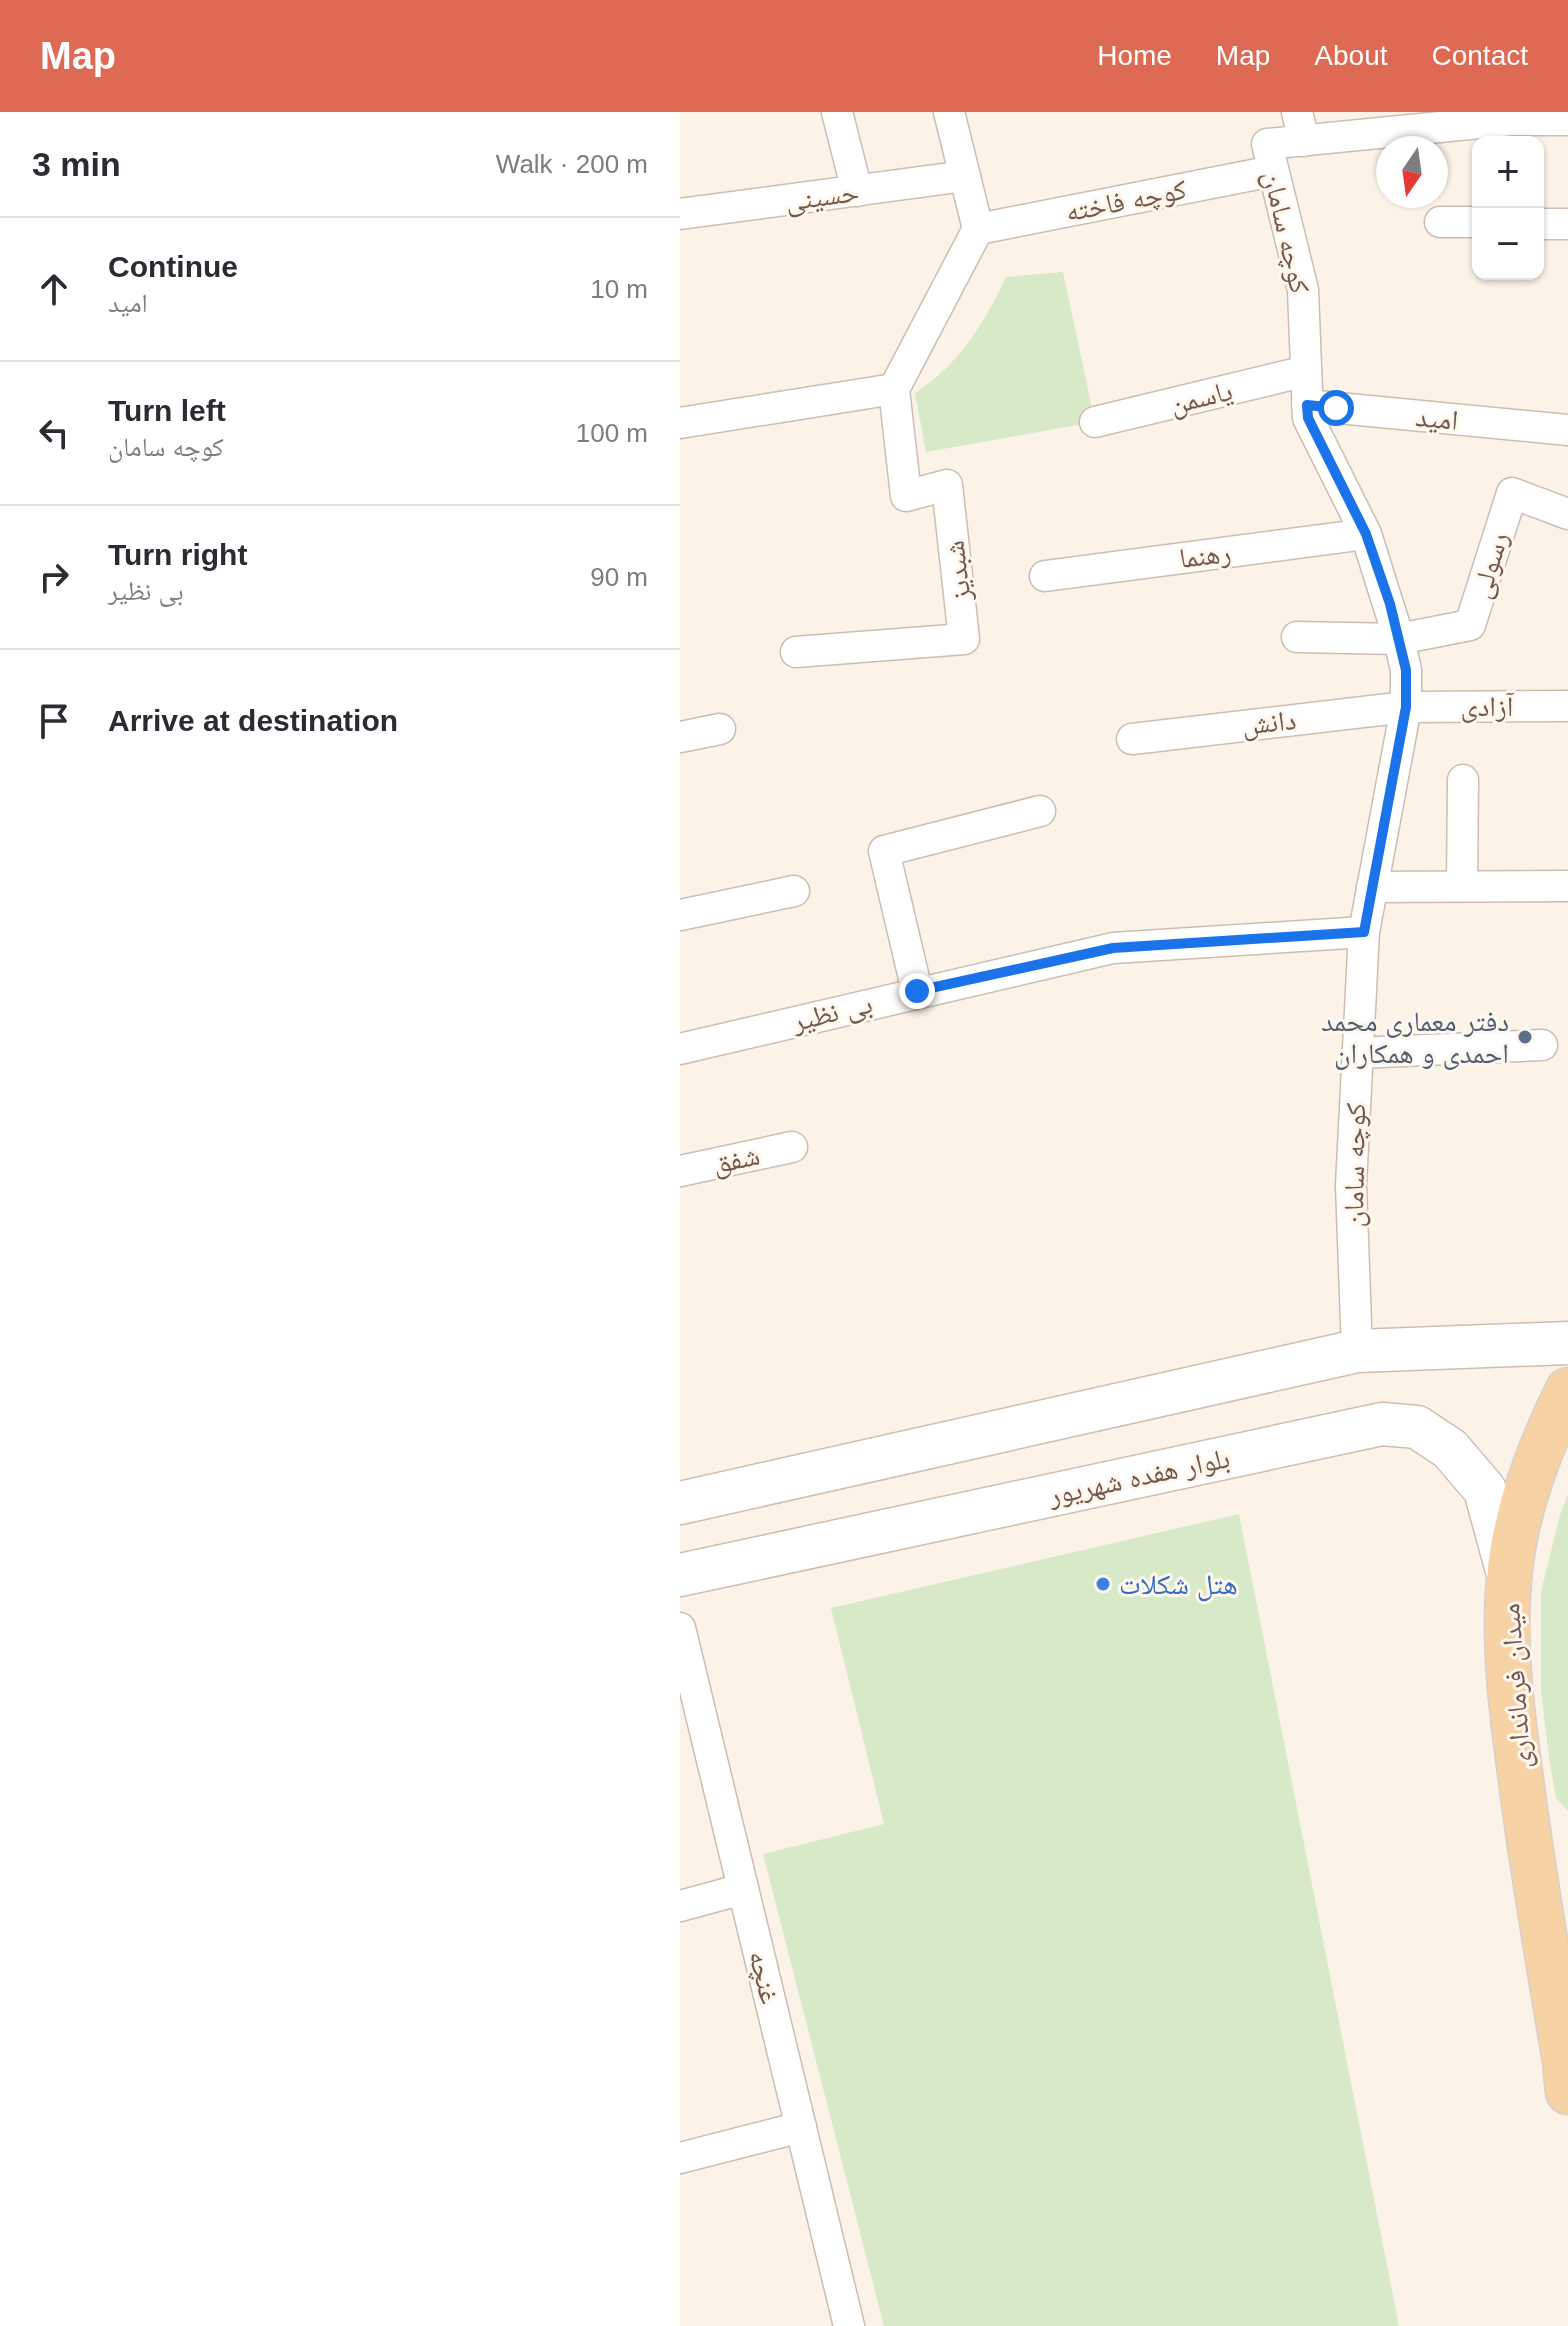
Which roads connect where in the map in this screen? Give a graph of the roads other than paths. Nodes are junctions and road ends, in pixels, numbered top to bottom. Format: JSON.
{"nodes":[{"id":1,"x":837,"y":112,"type":"edge"},
{"id":2,"x":949,"y":112,"type":"edge"},
{"id":3,"x":1568,"y":120,"type":"edge"},
{"id":4,"x":1300,"y":126,"type":"edge"},
{"id":5,"x":1270,"y":158,"type":"junction"},
{"id":6,"x":965,"y":176,"type":"junction"},
{"id":7,"x":857,"y":191,"type":"junction"},
{"id":8,"x":680,"y":214,"type":"edge"},
{"id":9,"x":1440,"y":222,"type":"dead end"},
{"id":10,"x":1472,"y":222,"type":"edge"},
{"id":11,"x":1544,"y":224,"type":"edge"},
{"id":12,"x":1568,"y":224,"type":"edge"},
{"id":13,"x":978,"y":229,"type":"junction"},
{"id":14,"x":1306,"y":371,"type":"junction"},
{"id":15,"x":894,"y":389,"type":"junction"},
{"id":16,"x":1307,"y":405,"type":"junction"},
{"id":17,"x":1095,"y":422,"type":"dead end"},
{"id":18,"x":680,"y":423,"type":"edge"},
{"id":19,"x":1568,"y":430,"type":"edge"},
{"id":20,"x":1568,"y":514,"type":"edge"},
{"id":21,"x":1366,"y":534,"type":"junction"},
{"id":22,"x":1045,"y":576,"type":"dead end"},
{"id":23,"x":1297,"y":637,"type":"dead end"},
{"id":24,"x":1399,"y":639,"type":"junction"},
{"id":25,"x":796,"y":652,"type":"dead end"},
{"id":26,"x":1568,"y":706,"type":"edge"},
{"id":27,"x":1406,"y":707,"type":"junction"},
{"id":28,"x":720,"y":729,"type":"dead end"},
{"id":29,"x":680,"y":737,"type":"edge"},
{"id":30,"x":1132,"y":739,"type":"dead end"},
{"id":31,"x":1463,"y":780,"type":"dead end"},
{"id":32,"x":1040,"y":811,"type":"dead end"},
{"id":33,"x":1462,"y":886,"type":"junction"},
{"id":34,"x":1568,"y":886,"type":"edge"},
{"id":35,"x":1372,"y":887,"type":"junction"},
{"id":36,"x":794,"y":891,"type":"dead end"},
{"id":37,"x":680,"y":915,"type":"edge"},
{"id":38,"x":1364,"y":932,"type":"junction"},
{"id":39,"x":917,"y":991,"type":"junction"},
{"id":40,"x":1542,"y":1045,"type":"dead end"},
{"id":41,"x":680,"y":1049,"type":"edge"},
{"id":42,"x":1357,"y":1053,"type":"junction"},
{"id":43,"x":792,"y":1147,"type":"dead end"},
{"id":44,"x":680,"y":1171,"type":"edge"},
{"id":45,"x":1568,"y":1343,"type":"edge"},
{"id":46,"x":1357,"y":1351,"type":"junction"},
{"id":47,"x":1568,"y":1390,"type":"edge"},
{"id":48,"x":680,"y":1503,"type":"edge"},
{"id":49,"x":680,"y":1575,"type":"edge"},
{"id":50,"x":1509,"y":1578,"type":"junction"},
{"id":51,"x":680,"y":1628,"type":"edge"},
{"id":52,"x":743,"y":1889,"type":"junction"},
{"id":53,"x":680,"y":1906,"type":"edge"},
{"id":54,"x":1568,"y":2092,"type":"edge"},
{"id":55,"x":801,"y":2127,"type":"junction"},
{"id":56,"x":680,"y":2158,"type":"edge"},
{"id":57,"x":849,"y":2326,"type":"edge"}],
"edges":[{"from":1,"to":7,"type":"street"},
{"from":2,"to":6,"type":"street"},
{"from":3,"to":4,"type":"street","name":"کوچه فاخته"},
{"from":4,"to":5,"type":"street","name":"کوچه فاخته"},
{"from":5,"to":13,"type":"street","name":"کوچه فاخته"},
{"from":5,"to":14,"type":"street","name":"کوچه سامان"},
{"from":6,"to":7,"type":"street","name":"حسینی"},
{"from":6,"to":13,"type":"street"},
{"from":7,"to":8,"type":"street","name":"حسینی"},
{"from":9,"to":10,"type":"street"},
{"from":11,"to":12,"type":"street"},
{"from":13,"to":15,"type":"street"},
{"from":14,"to":16,"type":"street","name":"کوچه سامان"},
{"from":14,"to":17,"type":"street","name":"یاسمن"},
{"from":15,"to":18,"type":"street"},
{"from":15,"to":25,"type":"street","name":"شبدیز"},
{"from":16,"to":19,"type":"street","name":"امید"},
{"from":16,"to":21,"type":"street","name":"کوچه سامان"},
{"from":20,"to":24,"type":"street","name":"رسولی"},
{"from":21,"to":22,"type":"street","name":"رهنما"},
{"from":21,"to":24,"type":"street","name":"کوچه سامان"},
{"from":23,"to":24,"type":"street"},
{"from":24,"to":27,"type":"street","name":"کوچه سامان"},
{"from":26,"to":27,"type":"street","name":"آزادی"},
{"from":27,"to":30,"type":"street","name":"دانش"},
{"from":27,"to":35,"type":"street","name":"کوچه سامان"},
{"from":28,"to":29,"type":"street"},
{"from":31,"to":33,"type":"street"},
{"from":32,"to":39,"type":"street"},
{"from":33,"to":34,"type":"street"},
{"from":33,"to":35,"type":"street"},
{"from":35,"to":38,"type":"street","name":"کوچه سامان"},
{"from":36,"to":37,"type":"street"},
{"from":38,"to":39,"type":"street","name":"بی نظیر"},
{"from":38,"to":42,"type":"street","name":"کوچه سامان"},
{"from":39,"to":41,"type":"street","name":"بی نظیر"},
{"from":40,"to":42,"type":"street"},
{"from":42,"to":46,"type":"street","name":"کوچه سامان"},
{"from":43,"to":44,"type":"street","name":"شفق"},
{"from":45,"to":46,"type":"main road"},
{"from":46,"to":48,"type":"main road"},
{"from":47,"to":50,"type":"main road","name":"میدان فرمانداری"},
{"from":49,"to":50,"type":"main road","name":"بلوار هفده شهریور"},
{"from":50,"to":54,"type":"main road","name":"میدان فرمانداری"},
{"from":51,"to":52,"type":"street","name":"غنچه"},
{"from":52,"to":53,"type":"street"},
{"from":52,"to":55,"type":"street","name":"غنچه"},
{"from":55,"to":56,"type":"street"},
{"from":55,"to":57,"type":"street","name":"غنچه"}]}
